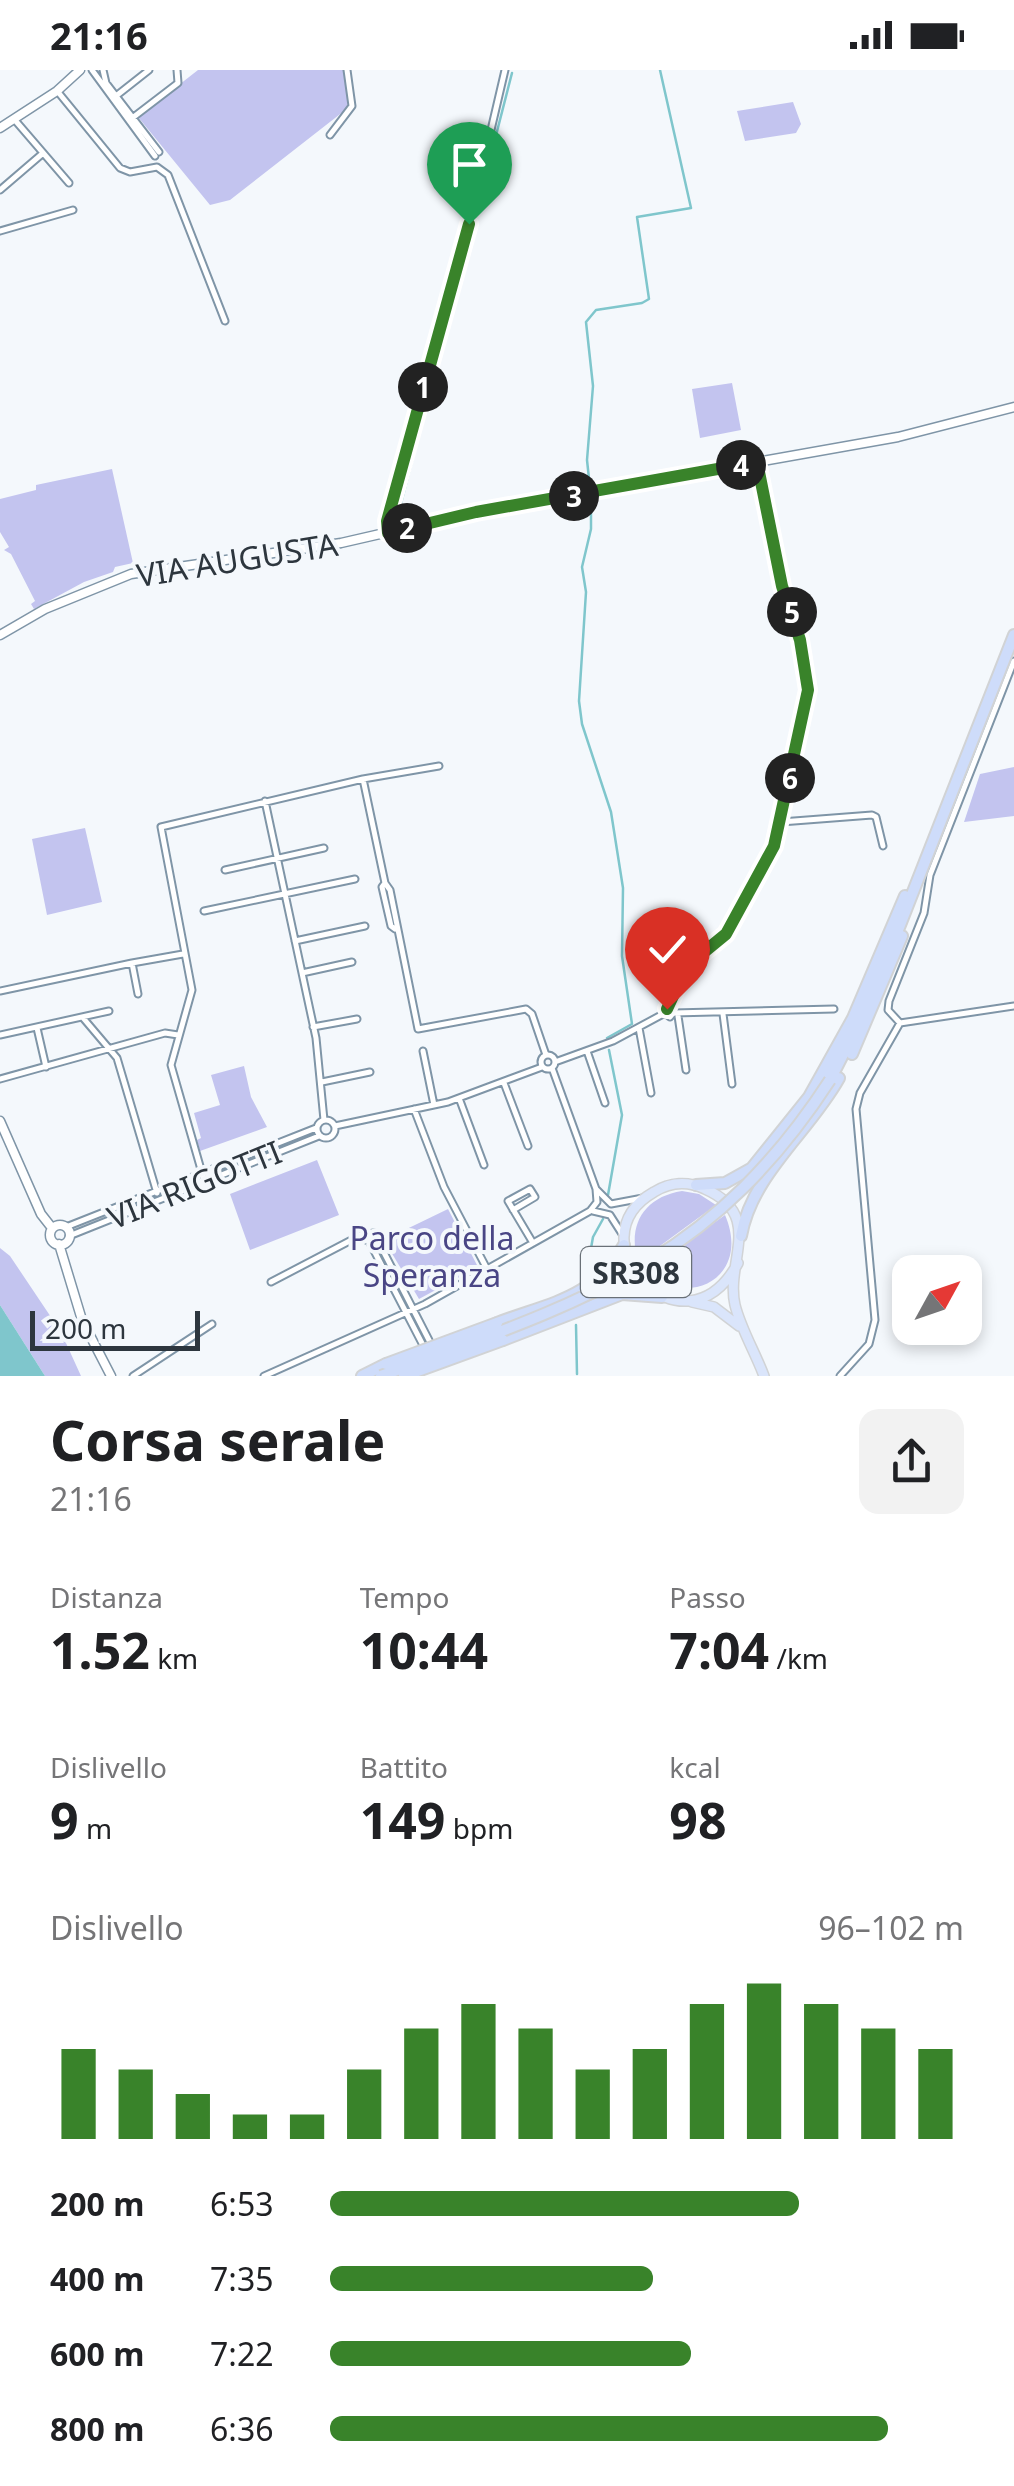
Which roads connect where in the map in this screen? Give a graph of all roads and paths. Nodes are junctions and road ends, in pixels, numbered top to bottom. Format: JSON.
{"nodes":[{"id":1,"x":80,"y":70,"type":"edge"},
{"id":2,"x":92,"y":70,"type":"edge"},
{"id":3,"x":104,"y":70,"type":"edge"},
{"id":4,"x":149,"y":70,"type":"edge"},
{"id":5,"x":177,"y":70,"type":"edge"},
{"id":6,"x":347,"y":70,"type":"edge"},
{"id":7,"x":505,"y":70,"type":"edge"},
{"id":8,"x":56,"y":91,"type":"junction"},
{"id":9,"x":113,"y":98,"type":"junction"},
{"id":10,"x":14,"y":119,"type":"junction"},
{"id":11,"x":130,"y":120,"type":"junction"},
{"id":12,"x":0,"y":128,"type":"edge"},
{"id":13,"x":330,"y":135,"type":"dead end"},
{"id":14,"x":42,"y":154,"type":"junction"},
{"id":15,"x":157,"y":154,"type":"dead end"},
{"id":16,"x":69,"y":184,"type":"dead end"},
{"id":17,"x":0,"y":190,"type":"edge"},
{"id":18,"x":74,"y":210,"type":"dead end"},
{"id":19,"x":0,"y":231,"type":"edge"},
{"id":20,"x":225,"y":321,"type":"dead end"},
{"id":21,"x":1014,"y":407,"type":"edge"},
{"id":22,"x":757,"y":462,"type":"junction"},
{"id":23,"x":388,"y":533,"type":"junction"},
{"id":24,"x":0,"y":635,"type":"edge"},
{"id":25,"x":1014,"y":635,"type":"edge"},
{"id":26,"x":1014,"y":661,"type":"edge"},
{"id":27,"x":438,"y":766,"type":"dead end"},
{"id":28,"x":363,"y":779,"type":"junction"},
{"id":29,"x":264,"y":802,"type":"junction"},
{"id":30,"x":781,"y":822,"type":"junction"},
{"id":31,"x":883,"y":846,"type":"dead end"},
{"id":32,"x":324,"y":848,"type":"dead end"},
{"id":33,"x":278,"y":858,"type":"junction"},
{"id":34,"x":225,"y":870,"type":"dead end"},
{"id":35,"x":919,"y":874,"type":"junction"},
{"id":36,"x":355,"y":879,"type":"dead end"},
{"id":37,"x":284,"y":894,"type":"junction"},
{"id":38,"x":204,"y":911,"type":"dead end"},
{"id":39,"x":365,"y":926,"type":"dead end"},
{"id":40,"x":295,"y":942,"type":"junction"},
{"id":41,"x":184,"y":954,"type":"junction"},
{"id":42,"x":352,"y":962,"type":"dead end"},
{"id":43,"x":132,"y":963,"type":"junction"},
{"id":44,"x":302,"y":972,"type":"junction"},
{"id":45,"x":0,"y":991,"type":"edge"},
{"id":46,"x":138,"y":994,"type":"dead end"},
{"id":47,"x":1014,"y":1006,"type":"edge"},
{"id":48,"x":834,"y":1009,"type":"dead end"},
{"id":49,"x":109,"y":1011,"type":"dead end"},
{"id":50,"x":671,"y":1012,"type":"junction"},
{"id":51,"x":724,"y":1014,"type":"junction"},
{"id":52,"x":84,"y":1018,"type":"junction"},
{"id":53,"x":357,"y":1019,"type":"dead end"},
{"id":54,"x":903,"y":1022,"type":"junction"},
{"id":55,"x":313,"y":1026,"type":"junction"},
{"id":56,"x":37,"y":1028,"type":"junction"},
{"id":57,"x":639,"y":1028,"type":"junction"},
{"id":58,"x":0,"y":1035,"type":"edge"},
{"id":59,"x":178,"y":1035,"type":"junction"},
{"id":60,"x":110,"y":1048,"type":"junction"},
{"id":61,"x":423,"y":1051,"type":"dead end"},
{"id":62,"x":588,"y":1052,"type":"junction"},
{"id":63,"x":546,"y":1055,"type":"junction"},
{"id":64,"x":554,"y":1065,"type":"junction"},
{"id":65,"x":46,"y":1067,"type":"junction"},
{"id":66,"x":542,"y":1067,"type":"junction"},
{"id":67,"x":686,"y":1070,"type":"dead end"},
{"id":68,"x":370,"y":1072,"type":"dead end"},
{"id":69,"x":0,"y":1079,"type":"edge"},
{"id":70,"x":322,"y":1082,"type":"junction"},
{"id":71,"x":504,"y":1084,"type":"junction"},
{"id":72,"x":732,"y":1084,"type":"dead end"},
{"id":73,"x":651,"y":1093,"type":"dead end"},
{"id":74,"x":459,"y":1098,"type":"junction"},
{"id":75,"x":605,"y":1102,"type":"dead end"},
{"id":76,"x":434,"y":1105,"type":"junction"},
{"id":77,"x":414,"y":1109,"type":"junction"},
{"id":78,"x":324,"y":1120,"type":"junction"},
{"id":79,"x":0,"y":1121,"type":"edge"},
{"id":80,"x":335,"y":1126,"type":"junction"},
{"id":81,"x":316,"y":1128,"type":"junction"},
{"id":82,"x":319,"y":1136,"type":"junction"},
{"id":83,"x":528,"y":1146,"type":"dead end"},
{"id":84,"x":484,"y":1165,"type":"dead end"},
{"id":85,"x":203,"y":1178,"type":"junction"},
{"id":86,"x":696,"y":1186,"type":"junction"},
{"id":87,"x":596,"y":1189,"type":"junction"},
{"id":88,"x":158,"y":1196,"type":"junction"},
{"id":89,"x":646,"y":1197,"type":"junction"},
{"id":90,"x":513,"y":1210,"type":"junction"},
{"id":91,"x":590,"y":1211,"type":"junction"},
{"id":92,"x":52,"y":1228,"type":"junction"},
{"id":93,"x":68,"y":1232,"type":"junction"},
{"id":94,"x":741,"y":1236,"type":"junction"},
{"id":95,"x":357,"y":1238,"type":"junction"},
{"id":96,"x":624,"y":1242,"type":"junction"},
{"id":97,"x":59,"y":1244,"type":"junction"},
{"id":98,"x":532,"y":1244,"type":"junction"},
{"id":99,"x":738,"y":1262,"type":"junction"},
{"id":100,"x":487,"y":1269,"type":"junction"},
{"id":101,"x":272,"y":1282,"type":"dead end"},
{"id":102,"x":662,"y":1297,"type":"junction"},
{"id":103,"x":684,"y":1301,"type":"junction"},
{"id":104,"x":414,"y":1308,"type":"junction"},
{"id":105,"x":405,"y":1311,"type":"junction"},
{"id":106,"x":212,"y":1324,"type":"dead end"},
{"id":107,"x":747,"y":1336,"type":"junction"},
{"id":108,"x":435,"y":1361,"type":"junction"},
{"id":109,"x":111,"y":1376,"type":"edge"},
{"id":110,"x":132,"y":1376,"type":"edge"},
{"id":111,"x":264,"y":1376,"type":"edge"},
{"id":112,"x":362,"y":1376,"type":"edge"},
{"id":113,"x":381,"y":1376,"type":"edge"},
{"id":114,"x":404,"y":1376,"type":"edge"},
{"id":115,"x":442,"y":1376,"type":"edge"},
{"id":116,"x":764,"y":1376,"type":"edge"},
{"id":117,"x":840,"y":1376,"type":"edge"}],
"edges":[{"from":1,"to":8,"type":"street"},
{"from":2,"to":9,"type":"street"},
{"from":3,"to":9,"type":"street"},
{"from":4,"to":9,"type":"street"},
{"from":5,"to":11,"type":"street"},
{"from":6,"to":13,"type":"street"},
{"from":7,"to":23,"type":"street"},
{"from":8,"to":10,"type":"street"},
{"from":8,"to":20,"type":"street"},
{"from":9,"to":11,"type":"street"},
{"from":10,"to":12,"type":"street"},
{"from":10,"to":14,"type":"street"},
{"from":11,"to":15,"type":"street"},
{"from":14,"to":16,"type":"street"},
{"from":14,"to":17,"type":"street"},
{"from":18,"to":19,"type":"street"},
{"from":21,"to":22,"type":"street","name":"VIA AUGUSTA"},
{"from":22,"to":23,"type":"street","name":"VIA AUGUSTA"},
{"from":22,"to":30,"type":"street"},
{"from":23,"to":24,"type":"street","name":"VIA AUGUSTA"},
{"from":25,"to":35,"type":"highway","number":"SR308"},
{"from":26,"to":54,"type":"street"},
{"from":27,"to":28,"type":"street"},
{"from":28,"to":29,"type":"street"},
{"from":28,"to":63,"type":"street"},
{"from":29,"to":33,"type":"street"},
{"from":29,"to":41,"type":"street"},
{"from":30,"to":31,"type":"street"},
{"from":30,"to":50,"type":"street"},
{"from":32,"to":33,"type":"street"},
{"from":33,"to":34,"type":"street"},
{"from":33,"to":37,"type":"street"},
{"from":35,"to":86,"type":"highway"},
{"from":35,"to":94,"type":"highway"},
{"from":35,"to":113,"type":"highway","number":"SR308","bridge":true},
{"from":36,"to":37,"type":"street"},
{"from":37,"to":38,"type":"street"},
{"from":37,"to":40,"type":"street"},
{"from":39,"to":40,"type":"street"},
{"from":40,"to":44,"type":"street"},
{"from":41,"to":43,"type":"street"},
{"from":41,"to":59,"type":"street"},
{"from":42,"to":44,"type":"street"},
{"from":43,"to":45,"type":"street"},
{"from":43,"to":46,"type":"street"},
{"from":44,"to":55,"type":"street"},
{"from":47,"to":54,"type":"street"},
{"from":48,"to":51,"type":"street"},
{"from":49,"to":52,"type":"street"},
{"from":50,"to":51,"type":"street"},
{"from":50,"to":57,"type":"street"},
{"from":50,"to":67,"type":"street"},
{"from":51,"to":72,"type":"street"},
{"from":52,"to":56,"type":"street"},
{"from":52,"to":60,"type":"street"},
{"from":53,"to":55,"type":"street"},
{"from":54,"to":117,"type":"street"},
{"from":55,"to":70,"type":"street"},
{"from":56,"to":58,"type":"street"},
{"from":56,"to":65,"type":"street"},
{"from":57,"to":62,"type":"street"},
{"from":57,"to":73,"type":"street"},
{"from":59,"to":60,"type":"street"},
{"from":59,"to":85,"type":"street"},
{"from":60,"to":65,"type":"street"},
{"from":60,"to":88,"type":"street"},
{"from":61,"to":76,"type":"street"},
{"from":62,"to":64,"type":"street"},
{"from":62,"to":75,"type":"street"},
{"from":63,"to":64,"type":"street"},
{"from":63,"to":66,"type":"street"},
{"from":64,"to":66,"type":"street"},
{"from":64,"to":87,"type":"street"},
{"from":65,"to":69,"type":"street"},
{"from":66,"to":71,"type":"street","name":"VIA RIGOTTI"},
{"from":68,"to":70,"type":"street"},
{"from":70,"to":78,"type":"street"},
{"from":71,"to":74,"type":"street","name":"VIA RIGOTTI"},
{"from":71,"to":83,"type":"street"},
{"from":74,"to":76,"type":"street","name":"VIA RIGOTTI"},
{"from":74,"to":84,"type":"street"},
{"from":76,"to":77,"type":"street","name":"VIA RIGOTTI"},
{"from":77,"to":80,"type":"street","name":"VIA RIGOTTI"},
{"from":77,"to":100,"type":"street"},
{"from":78,"to":80,"type":"street"},
{"from":78,"to":81,"type":"street","name":"VIA RIGOTTI"},
{"from":79,"to":92,"type":"street"},
{"from":80,"to":82,"type":"street","name":"VIA RIGOTTI"},
{"from":81,"to":82,"type":"street","name":"VIA RIGOTTI"},
{"from":81,"to":85,"type":"street","name":"VIA RIGOTTI"},
{"from":82,"to":85,"type":"street","name":"VIA RIGOTTI"},
{"from":85,"to":88,"type":"street","name":"VIA RIGOTTI"},
{"from":86,"to":89,"type":"main road"},
{"from":86,"to":94,"type":"main road"},
{"from":87,"to":89,"type":"street"},
{"from":87,"to":91,"type":"street"},
{"from":88,"to":93,"type":"street","name":"VIA RIGOTTI"},
{"from":89,"to":96,"type":"main road"},
{"from":90,"to":90,"type":"street"},
{"from":90,"to":98,"type":"street"},
{"from":91,"to":96,"type":"street"},
{"from":91,"to":98,"type":"street"},
{"from":92,"to":93,"type":"street"},
{"from":92,"to":97,"type":"street"},
{"from":93,"to":97,"type":"street"},
{"from":94,"to":99,"type":"main road"},
{"from":95,"to":101,"type":"street"},
{"from":95,"to":104,"type":"street"},
{"from":95,"to":105,"type":"street"},
{"from":96,"to":102,"type":"main road"},
{"from":96,"to":112,"type":"highway","bridge":true},
{"from":97,"to":109,"type":"street"},
{"from":98,"to":100,"type":"street"},
{"from":99,"to":103,"type":"main road"},
{"from":99,"to":107,"type":"main road"},
{"from":100,"to":104,"type":"street"},
{"from":102,"to":103,"type":"main road"},
{"from":102,"to":114,"type":"highway","bridge":true},
{"from":103,"to":107,"type":"main road"},
{"from":104,"to":105,"type":"street"},
{"from":104,"to":108,"type":"street"},
{"from":105,"to":108,"type":"street"},
{"from":105,"to":111,"type":"street"},
{"from":106,"to":110,"type":"street"},
{"from":107,"to":116,"type":"main road"},
{"from":108,"to":115,"type":"street"}]}
